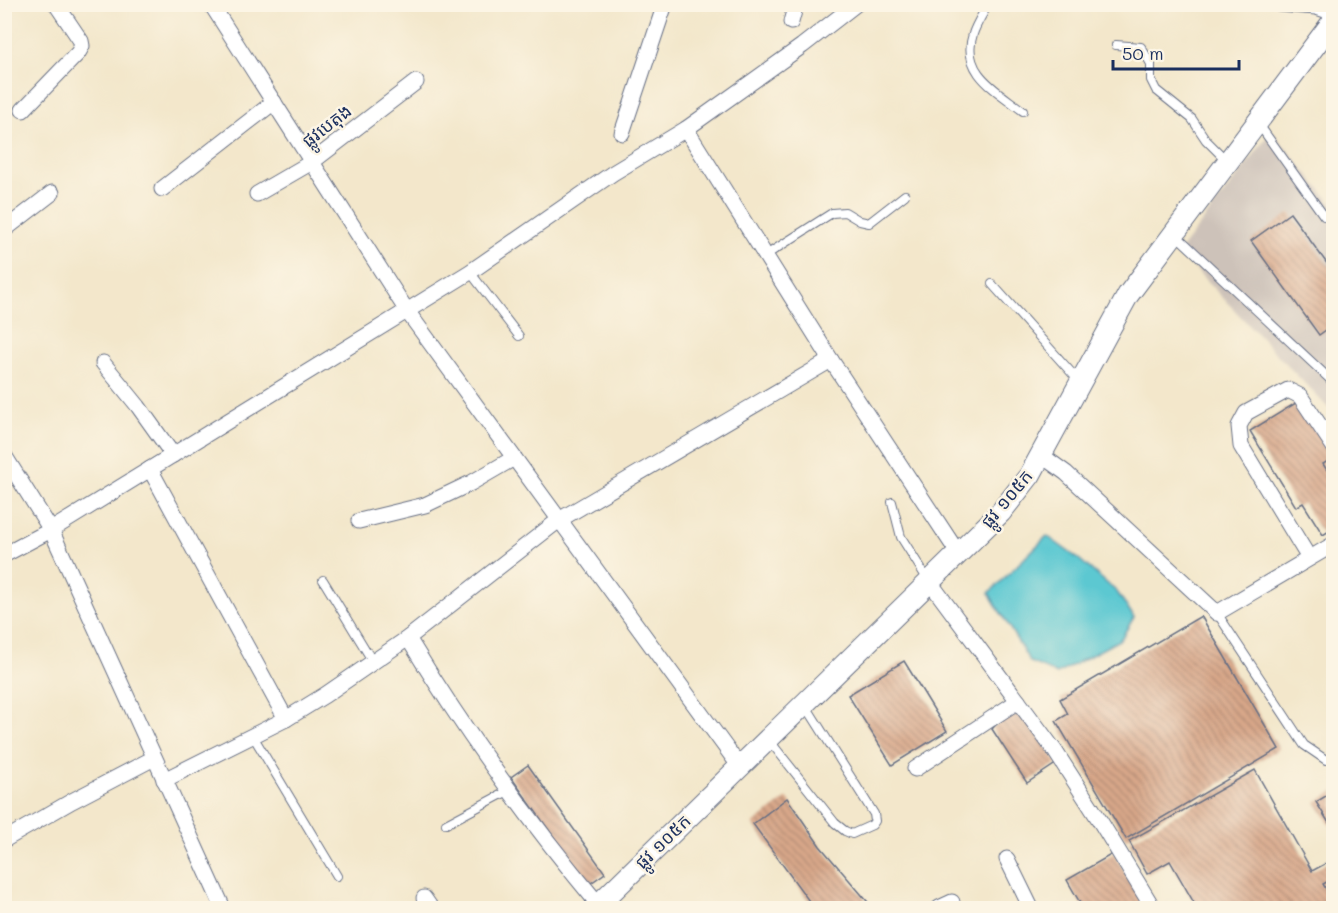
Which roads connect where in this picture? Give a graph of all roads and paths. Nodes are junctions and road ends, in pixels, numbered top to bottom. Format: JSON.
{"nodes":[{"id":1,"x":56,"y":4,"type":"edge"},
{"id":2,"x":211,"y":4,"type":"edge"},
{"id":3,"x":665,"y":4,"type":"edge"},
{"id":4,"x":796,"y":4,"type":"edge"},
{"id":5,"x":856,"y":4,"type":"edge"},
{"id":6,"x":988,"y":4,"type":"edge"},
{"id":7,"x":1279,"y":4,"type":"edge"},
{"id":8,"x":1334,"y":13,"type":"edge"},
{"id":9,"x":1334,"y":21,"type":"edge"},
{"id":10,"x":791,"y":22,"type":"dead end"},
{"id":11,"x":1116,"y":45,"type":"dead end"},
{"id":12,"x":416,"y":82,"type":"dead end"},
{"id":13,"x":274,"y":102,"type":"junction"},
{"id":14,"x":23,"y":110,"type":"dead end"},
{"id":15,"x":1023,"y":111,"type":"dead end"},
{"id":16,"x":1257,"y":122,"type":"junction"},
{"id":17,"x":686,"y":129,"type":"junction"},
{"id":18,"x":622,"y":133,"type":"dead end"},
{"id":19,"x":1227,"y":161,"type":"junction"},
{"id":20,"x":312,"y":162,"type":"junction"},
{"id":21,"x":162,"y":189,"type":"dead end"},
{"id":22,"x":52,"y":193,"type":"dead end"},
{"id":23,"x":257,"y":194,"type":"dead end"},
{"id":24,"x":905,"y":195,"type":"dead end"},
{"id":25,"x":1324,"y":216,"type":"dead end"},
{"id":26,"x":4,"y":230,"type":"edge"},
{"id":27,"x":1174,"y":233,"type":"junction"},
{"id":28,"x":765,"y":255,"type":"junction"},
{"id":29,"x":470,"y":272,"type":"junction"},
{"id":30,"x":992,"y":284,"type":"dead end"},
{"id":31,"x":407,"y":311,"type":"junction"},
{"id":32,"x":519,"y":336,"type":"dead end"},
{"id":33,"x":831,"y":360,"type":"junction"},
{"id":34,"x":104,"y":363,"type":"dead end"},
{"id":35,"x":1079,"y":381,"type":"junction"},
{"id":36,"x":1334,"y":383,"type":"edge"},
{"id":37,"x":1334,"y":447,"type":"edge"},
{"id":38,"x":4,"y":455,"type":"edge"},
{"id":39,"x":173,"y":455,"type":"junction"},
{"id":40,"x":1041,"y":455,"type":"junction"},
{"id":41,"x":514,"y":458,"type":"junction"},
{"id":42,"x":150,"y":470,"type":"junction"},
{"id":43,"x":892,"y":502,"type":"dead end"},
{"id":44,"x":559,"y":520,"type":"junction"},
{"id":45,"x":359,"y":521,"type":"dead end"},
{"id":46,"x":51,"y":530,"type":"junction"},
{"id":47,"x":1334,"y":544,"type":"edge"},
{"id":48,"x":958,"y":553,"type":"junction"},
{"id":49,"x":4,"y":555,"type":"edge"},
{"id":50,"x":1309,"y":558,"type":"junction"},
{"id":51,"x":323,"y":580,"type":"dead end"},
{"id":52,"x":929,"y":582,"type":"junction"},
{"id":53,"x":1217,"y":613,"type":"junction"},
{"id":54,"x":408,"y":638,"type":"junction"},
{"id":55,"x":373,"y":662,"type":"junction"},
{"id":56,"x":1018,"y":701,"type":"junction"},
{"id":57,"x":804,"y":703,"type":"junction"},
{"id":58,"x":286,"y":719,"type":"junction"},
{"id":59,"x":253,"y":735,"type":"junction"},
{"id":60,"x":768,"y":739,"type":"junction"},
{"id":61,"x":154,"y":758,"type":"junction"},
{"id":62,"x":1334,"y":759,"type":"edge"},
{"id":63,"x":740,"y":767,"type":"junction"},
{"id":64,"x":915,"y":769,"type":"dead end"},
{"id":65,"x":164,"y":780,"type":"junction"},
{"id":66,"x":508,"y":791,"type":"junction"},
{"id":67,"x":446,"y":824,"type":"dead end"},
{"id":68,"x":4,"y":840,"type":"edge"},
{"id":69,"x":1007,"y":860,"type":"dead end"},
{"id":70,"x":337,"y":876,"type":"dead end"},
{"id":71,"x":597,"y":907,"type":"edge"},
{"id":72,"x":223,"y":909,"type":"edge"},
{"id":73,"x":1031,"y":909,"type":"edge"},
{"id":74,"x":1153,"y":909,"type":"edge"}],
"edges":[{"from":1,"to":14,"type":"street"},
{"from":2,"to":13,"type":"street"},
{"from":3,"to":18,"type":"street"},
{"from":4,"to":10,"type":"street"},
{"from":5,"to":17,"type":"street"},
{"from":6,"to":15,"type":"lane"},
{"from":7,"to":8,"type":"street"},
{"from":9,"to":16,"type":"main road","name":"ផ្លូវ ១០៥ក"},
{"from":11,"to":19,"type":"lane"},
{"from":12,"to":20,"type":"street","name":"ផ្លូវបេតុង"},
{"from":13,"to":20,"type":"street"},
{"from":13,"to":21,"type":"street"},
{"from":16,"to":19,"type":"main road","name":"ផ្លូវ ១០៥ក"},
{"from":16,"to":25,"type":"lane"},
{"from":17,"to":28,"type":"street"},
{"from":17,"to":29,"type":"street"},
{"from":19,"to":27,"type":"main road","name":"ផ្លូវ ១០៥ក"},
{"from":20,"to":23,"type":"street","name":"ផ្លូវបេតុង"},
{"from":20,"to":31,"type":"street"},
{"from":22,"to":26,"type":"street"},
{"from":24,"to":28,"type":"lane"},
{"from":27,"to":35,"type":"main road","name":"ផ្លូវ ១០៥ក"},
{"from":27,"to":36,"type":"lane"},
{"from":28,"to":33,"type":"street"},
{"from":29,"to":31,"type":"street"},
{"from":29,"to":32,"type":"lane"},
{"from":30,"to":35,"type":"lane"},
{"from":31,"to":39,"type":"street"},
{"from":31,"to":41,"type":"street"},
{"from":33,"to":44,"type":"street"},
{"from":33,"to":48,"type":"street"},
{"from":34,"to":39,"type":"street"},
{"from":35,"to":40,"type":"main road","name":"ផ្លូវ ១០៥ក"},
{"from":37,"to":50,"type":"street"},
{"from":38,"to":46,"type":"street"},
{"from":39,"to":42,"type":"street"},
{"from":40,"to":48,"type":"main road","name":"ផ្លូវ ១០៥ក"},
{"from":40,"to":53,"type":"street"},
{"from":41,"to":44,"type":"street"},
{"from":41,"to":45,"type":"street"},
{"from":42,"to":46,"type":"street"},
{"from":42,"to":58,"type":"street"},
{"from":43,"to":52,"type":"lane"},
{"from":44,"to":54,"type":"street"},
{"from":44,"to":63,"type":"street"},
{"from":46,"to":49,"type":"street"},
{"from":46,"to":61,"type":"street"},
{"from":47,"to":50,"type":"street"},
{"from":48,"to":52,"type":"main road","name":"ផ្លូវ ១០៥ក"},
{"from":50,"to":53,"type":"street"},
{"from":51,"to":55,"type":"lane"},
{"from":52,"to":56,"type":"street"},
{"from":52,"to":57,"type":"main road","name":"ផ្លូវ ១០៥ក"},
{"from":53,"to":62,"type":"lane"},
{"from":54,"to":55,"type":"street"},
{"from":54,"to":66,"type":"street"},
{"from":55,"to":58,"type":"street"},
{"from":56,"to":64,"type":"street"},
{"from":56,"to":74,"type":"street"},
{"from":57,"to":60,"type":"main road","name":"ផ្លូវ ១០៥ក"},
{"from":57,"to":60,"type":"lane"},
{"from":58,"to":59,"type":"street"},
{"from":59,"to":65,"type":"street"},
{"from":59,"to":70,"type":"lane"},
{"from":60,"to":63,"type":"main road","name":"ផ្លូវ ១០៥ក"},
{"from":61,"to":65,"type":"street"},
{"from":61,"to":68,"type":"street"},
{"from":63,"to":71,"type":"main road","name":"ផ្លូវ ១០៥ក"},
{"from":65,"to":72,"type":"street"},
{"from":66,"to":67,"type":"lane"},
{"from":66,"to":71,"type":"street"},
{"from":69,"to":73,"type":"street"}]}
